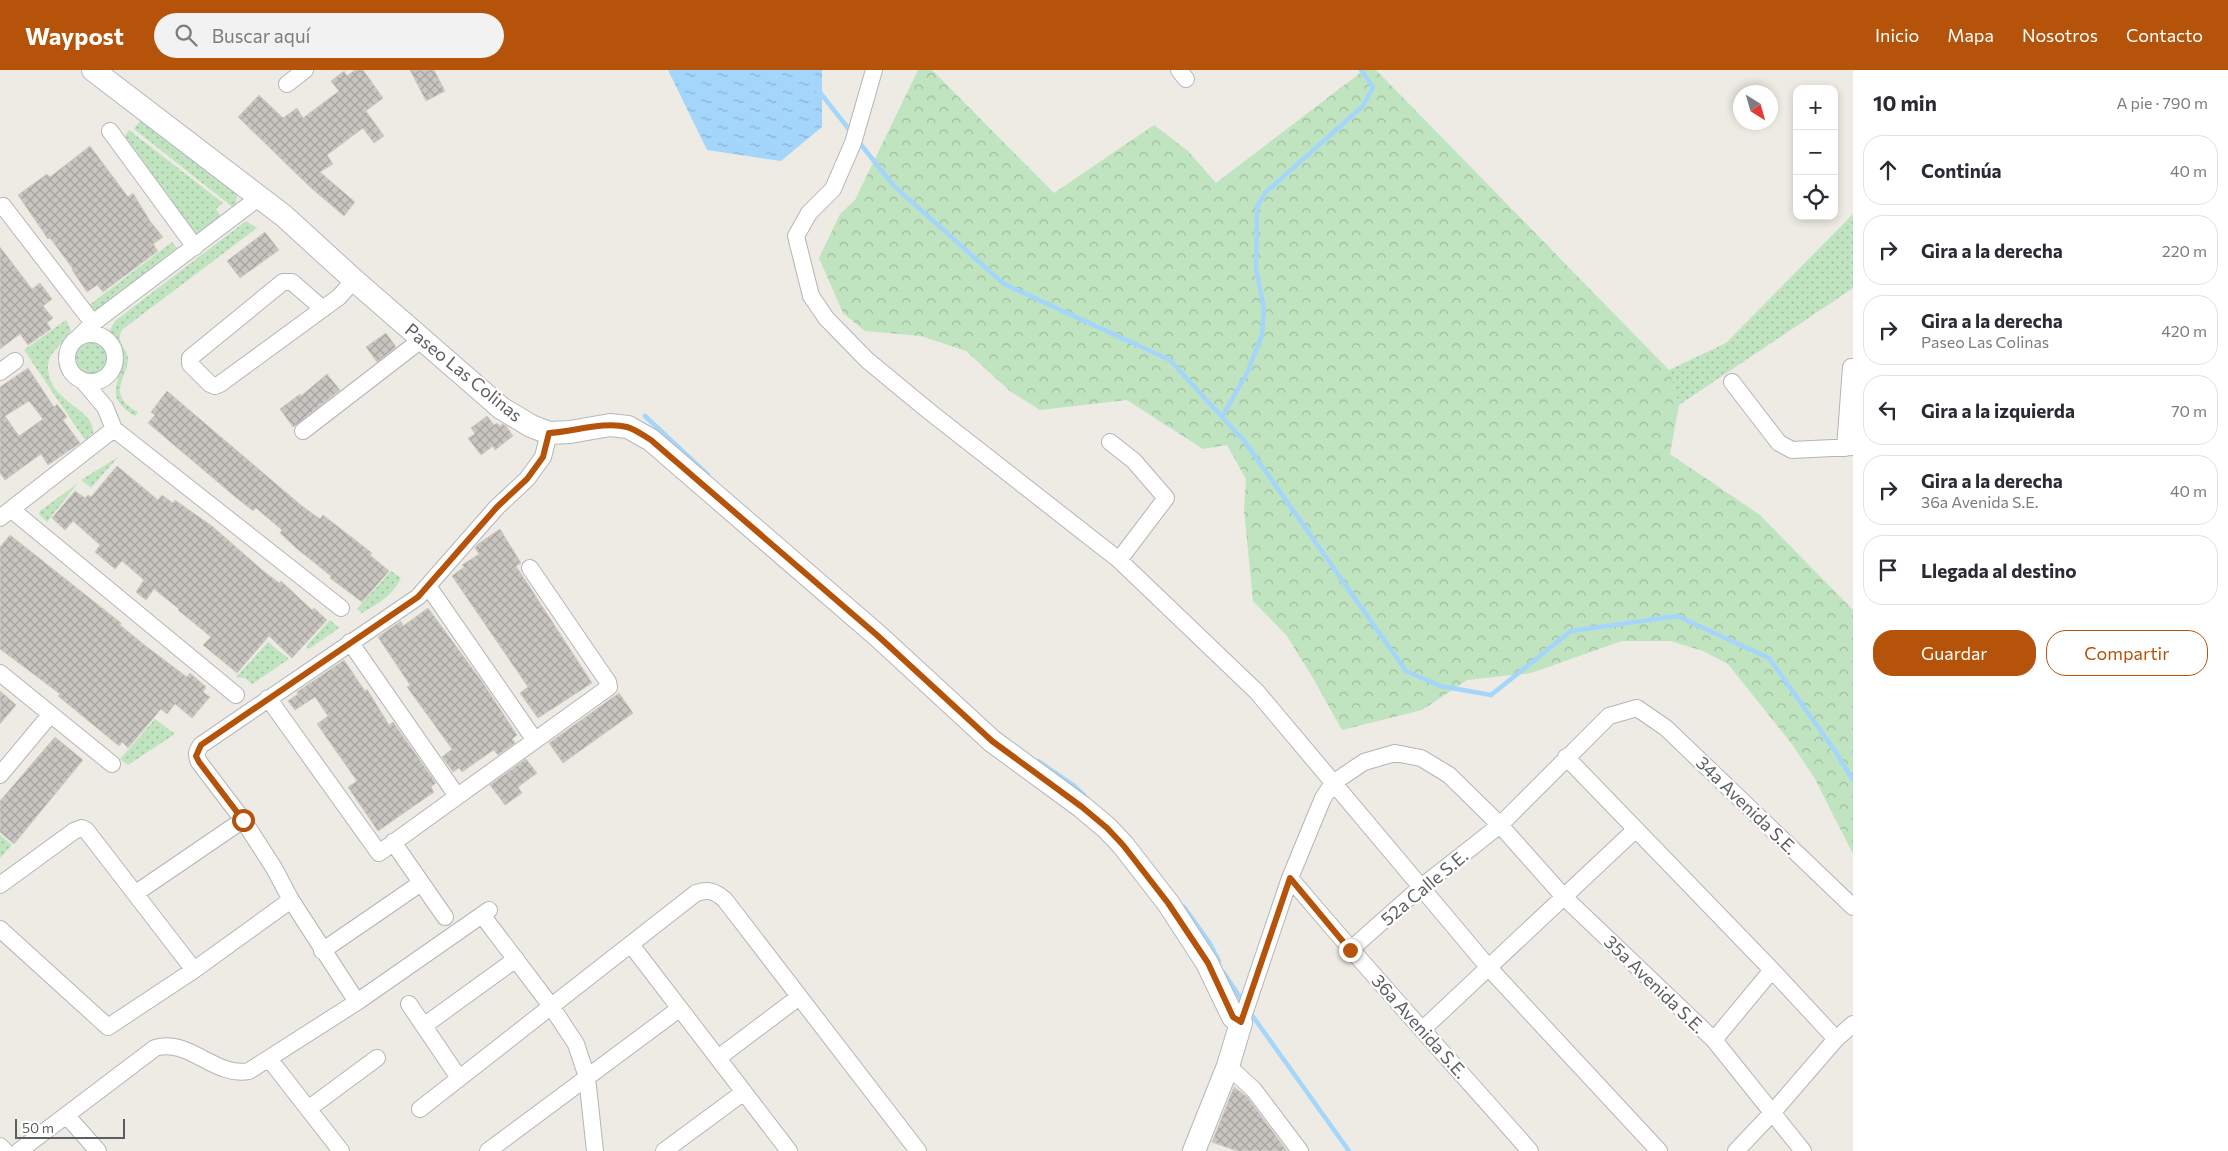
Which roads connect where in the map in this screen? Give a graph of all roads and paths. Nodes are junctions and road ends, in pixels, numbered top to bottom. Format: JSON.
{"nodes":[{"id":1,"x":93,"y":70,"type":"edge"},
{"id":2,"x":305,"y":70,"type":"edge"},
{"id":3,"x":874,"y":70,"type":"edge"},
{"id":4,"x":287,"y":84,"type":"dead end"},
{"id":5,"x":110,"y":131,"type":"dead end"},
{"id":6,"x":260,"y":196,"type":"junction"},
{"id":7,"x":3,"y":206,"type":"dead end"},
{"id":8,"x":195,"y":248,"type":"junction"},
{"id":9,"x":354,"y":280,"type":"junction"},
{"id":10,"x":323,"y":309,"type":"junction"},
{"id":11,"x":98,"y":319,"type":"junction"},
{"id":12,"x":78,"y":338,"type":"junction"},
{"id":13,"x":104,"y":338,"type":"junction"},
{"id":14,"x":421,"y":340,"type":"junction"},
{"id":15,"x":15,"y":362,"type":"dead end"},
{"id":16,"x":1851,"y":367,"type":"dead end"},
{"id":17,"x":0,"y":372,"type":"edge"},
{"id":18,"x":108,"y":375,"type":"junction"},
{"id":19,"x":83,"y":381,"type":"junction"},
{"id":20,"x":1732,"y":382,"type":"dead end"},
{"id":21,"x":105,"y":407,"type":"junction"},
{"id":22,"x":114,"y":429,"type":"junction"},
{"id":23,"x":303,"y":431,"type":"dead end"},
{"id":24,"x":549,"y":433,"type":"junction"},
{"id":25,"x":1110,"y":442,"type":"dead end"},
{"id":26,"x":1849,"y":447,"type":"edge"},
{"id":27,"x":6,"y":514,"type":"edge"},
{"id":28,"x":1119,"y":560,"type":"junction"},
{"id":29,"x":530,"y":568,"type":"dead end"},
{"id":30,"x":428,"y":586,"type":"junction"},
{"id":31,"x":341,"y":608,"type":"dead end"},
{"id":32,"x":350,"y":642,"type":"junction"},
{"id":33,"x":0,"y":673,"type":"edge"},
{"id":34,"x":236,"y":695,"type":"dead end"},
{"id":35,"x":268,"y":698,"type":"junction"},
{"id":36,"x":1637,"y":708,"type":"joint"},
{"id":37,"x":50,"y":715,"type":"junction"},
{"id":38,"x":534,"y":740,"type":"junction"},
{"id":39,"x":1566,"y":757,"type":"junction"},
{"id":40,"x":112,"y":764,"type":"dead end"},
{"id":41,"x":0,"y":775,"type":"edge"},
{"id":42,"x":1333,"y":783,"type":"junction"},
{"id":43,"x":457,"y":796,"type":"junction"},
{"id":44,"x":243,"y":820,"type":"junction"},
{"id":45,"x":1500,"y":825,"type":"junction"},
{"id":46,"x":1635,"y":830,"type":"junction"},
{"id":47,"x":393,"y":842,"type":"junction"},
{"id":48,"x":1290,"y":878,"type":"junction"},
{"id":49,"x":421,"y":883,"type":"junction"},
{"id":50,"x":0,"y":885,"type":"edge"},
{"id":51,"x":1420,"y":888,"type":"junction"},
{"id":52,"x":136,"y":894,"type":"junction"},
{"id":53,"x":1564,"y":897,"type":"junction"},
{"id":54,"x":290,"y":900,"type":"junction"},
{"id":55,"x":1853,"y":907,"type":"edge"},
{"id":56,"x":445,"y":917,"type":"dead end"},
{"id":57,"x":0,"y":929,"type":"edge"},
{"id":58,"x":632,"y":946,"type":"junction"},
{"id":59,"x":1350,"y":950,"type":"junction"},
{"id":60,"x":322,"y":951,"type":"junction"},
{"id":61,"x":516,"y":959,"type":"junction"},
{"id":62,"x":1489,"y":968,"type":"junction"},
{"id":63,"x":194,"y":970,"type":"junction"},
{"id":64,"x":1772,"y":970,"type":"junction"},
{"id":65,"x":799,"y":997,"type":"junction"},
{"id":66,"x":356,"y":1002,"type":"junction"},
{"id":67,"x":409,"y":1004,"type":"dead end"},
{"id":68,"x":551,"y":1006,"type":"junction"},
{"id":69,"x":679,"y":1009,"type":"junction"},
{"id":70,"x":1242,"y":1019,"type":"junction"},
{"id":71,"x":1853,"y":1024,"type":"edge"},
{"id":72,"x":425,"y":1026,"type":"junction"},
{"id":73,"x":1423,"y":1029,"type":"junction"},
{"id":74,"x":1836,"y":1039,"type":"junction"},
{"id":75,"x":1714,"y":1040,"type":"junction"},
{"id":76,"x":377,"y":1058,"type":"dead end"},
{"id":77,"x":718,"y":1058,"type":"junction"},
{"id":78,"x":270,"y":1060,"type":"junction"},
{"id":79,"x":1228,"y":1066,"type":"junction"},
{"id":80,"x":459,"y":1078,"type":"junction"},
{"id":81,"x":587,"y":1078,"type":"junction"},
{"id":82,"x":744,"y":1092,"type":"junction"},
{"id":83,"x":308,"y":1109,"type":"junction"},
{"id":84,"x":420,"y":1109,"type":"dead end"},
{"id":85,"x":1773,"y":1112,"type":"junction"},
{"id":86,"x":67,"y":1116,"type":"junction"},
{"id":87,"x":0,"y":1146,"type":"edge"},
{"id":88,"x":5,"y":1151,"type":"edge"},
{"id":89,"x":19,"y":1151,"type":"edge"},
{"id":90,"x":98,"y":1151,"type":"edge"},
{"id":91,"x":342,"y":1151,"type":"edge"},
{"id":92,"x":488,"y":1151,"type":"edge"},
{"id":93,"x":594,"y":1151,"type":"edge"},
{"id":94,"x":664,"y":1151,"type":"edge"},
{"id":95,"x":789,"y":1151,"type":"edge"},
{"id":96,"x":918,"y":1151,"type":"edge"},
{"id":97,"x":1194,"y":1151,"type":"edge"},
{"id":98,"x":1299,"y":1151,"type":"edge"},
{"id":99,"x":1530,"y":1151,"type":"edge"},
{"id":100,"x":1659,"y":1151,"type":"edge"},
{"id":101,"x":1736,"y":1151,"type":"edge"},
{"id":102,"x":1803,"y":1151,"type":"edge"}],
"edges":[{"from":1,"to":6,"type":"street","name":"Paseo Las Colinas"},
{"from":2,"to":4,"type":"street"},
{"from":3,"to":28,"type":"street"},
{"from":5,"to":8,"type":"street"},
{"from":6,"to":8,"type":"street"},
{"from":6,"to":9,"type":"street","name":"Paseo Las Colinas"},
{"from":7,"to":11,"type":"street"},
{"from":8,"to":11,"type":"street"},
{"from":9,"to":10,"type":"street"},
{"from":9,"to":14,"type":"street","name":"Paseo Las Colinas"},
{"from":10,"to":10,"type":"street"},
{"from":11,"to":12,"type":"street"},
{"from":11,"to":13,"type":"street"},
{"from":12,"to":13,"type":"street"},
{"from":12,"to":19,"type":"street"},
{"from":13,"to":18,"type":"street"},
{"from":14,"to":23,"type":"street"},
{"from":14,"to":24,"type":"street","name":"Paseo Las Colinas"},
{"from":15,"to":17,"type":"street"},
{"from":16,"to":26,"type":"street"},
{"from":18,"to":19,"type":"street"},
{"from":18,"to":21,"type":"street"},
{"from":19,"to":21,"type":"street"},
{"from":20,"to":26,"type":"street"},
{"from":21,"to":22,"type":"street"},
{"from":22,"to":27,"type":"street"},
{"from":22,"to":31,"type":"street"},
{"from":24,"to":30,"type":"street"},
{"from":24,"to":70,"type":"street","name":"Paseo Las Colinas"},
{"from":25,"to":28,"type":"street"},
{"from":27,"to":34,"type":"street"},
{"from":28,"to":42,"type":"street"},
{"from":29,"to":38,"type":"street"},
{"from":30,"to":32,"type":"street"},
{"from":30,"to":38,"type":"street"},
{"from":32,"to":35,"type":"street"},
{"from":32,"to":43,"type":"street"},
{"from":33,"to":37,"type":"street"},
{"from":35,"to":44,"type":"street"},
{"from":35,"to":47,"type":"street"},
{"from":36,"to":39,"type":"street","name":"52a Calle S.E."},
{"from":36,"to":55,"type":"street","name":"34a Avenida S.E."},
{"from":37,"to":40,"type":"street"},
{"from":37,"to":41,"type":"street"},
{"from":38,"to":43,"type":"street"},
{"from":39,"to":45,"type":"street","name":"52a Calle S.E."},
{"from":39,"to":46,"type":"street"},
{"from":42,"to":45,"type":"street","name":"35a Avenida S.E."},
{"from":42,"to":48,"type":"street"},
{"from":42,"to":51,"type":"street"},
{"from":43,"to":47,"type":"street"},
{"from":44,"to":52,"type":"street"},
{"from":44,"to":54,"type":"street"},
{"from":45,"to":51,"type":"street","name":"52a Calle S.E."},
{"from":45,"to":53,"type":"street","name":"35a Avenida S.E."},
{"from":46,"to":53,"type":"street"},
{"from":46,"to":64,"type":"street"},
{"from":47,"to":49,"type":"street"},
{"from":48,"to":59,"type":"street","name":"36a Avenida S.E."},
{"from":48,"to":70,"type":"street"},
{"from":49,"to":56,"type":"street"},
{"from":49,"to":60,"type":"street"},
{"from":50,"to":52,"type":"street"},
{"from":51,"to":59,"type":"street","name":"52a Calle S.E."},
{"from":51,"to":62,"type":"street"},
{"from":52,"to":63,"type":"street"},
{"from":53,"to":62,"type":"street"},
{"from":53,"to":75,"type":"street","name":"35a Avenida S.E."},
{"from":54,"to":60,"type":"street"},
{"from":54,"to":63,"type":"street"},
{"from":57,"to":63,"type":"street"},
{"from":58,"to":65,"type":"street"},
{"from":58,"to":68,"type":"street"},
{"from":58,"to":69,"type":"street"},
{"from":59,"to":73,"type":"street","name":"36a Avenida S.E."},
{"from":60,"to":66,"type":"street"},
{"from":61,"to":66,"type":"street"},
{"from":61,"to":68,"type":"street"},
{"from":61,"to":72,"type":"street"},
{"from":62,"to":73,"type":"street"},
{"from":62,"to":100,"type":"street"},
{"from":64,"to":74,"type":"street"},
{"from":64,"to":75,"type":"street"},
{"from":65,"to":77,"type":"street"},
{"from":65,"to":96,"type":"street"},
{"from":66,"to":78,"type":"street"},
{"from":67,"to":72,"type":"street"},
{"from":68,"to":80,"type":"street"},
{"from":68,"to":81,"type":"street"},
{"from":69,"to":77,"type":"street"},
{"from":69,"to":81,"type":"street"},
{"from":70,"to":79,"type":"street"},
{"from":71,"to":74,"type":"street"},
{"from":72,"to":80,"type":"street"},
{"from":73,"to":99,"type":"street","name":"36a Avenida S.E."},
{"from":74,"to":85,"type":"street"},
{"from":75,"to":85,"type":"street","name":"35a Avenida S.E."},
{"from":76,"to":83,"type":"street"},
{"from":77,"to":82,"type":"street"},
{"from":78,"to":83,"type":"street"},
{"from":78,"to":86,"type":"street"},
{"from":79,"to":97,"type":"street"},
{"from":79,"to":98,"type":"street"},
{"from":80,"to":84,"type":"street"},
{"from":81,"to":92,"type":"street"},
{"from":81,"to":93,"type":"street"},
{"from":82,"to":94,"type":"street"},
{"from":82,"to":95,"type":"street"},
{"from":83,"to":91,"type":"street"},
{"from":85,"to":101,"type":"street"},
{"from":85,"to":102,"type":"street","name":"35a Avenida S.E."},
{"from":86,"to":89,"type":"street"},
{"from":86,"to":90,"type":"street"},
{"from":87,"to":88,"type":"street"}]}
